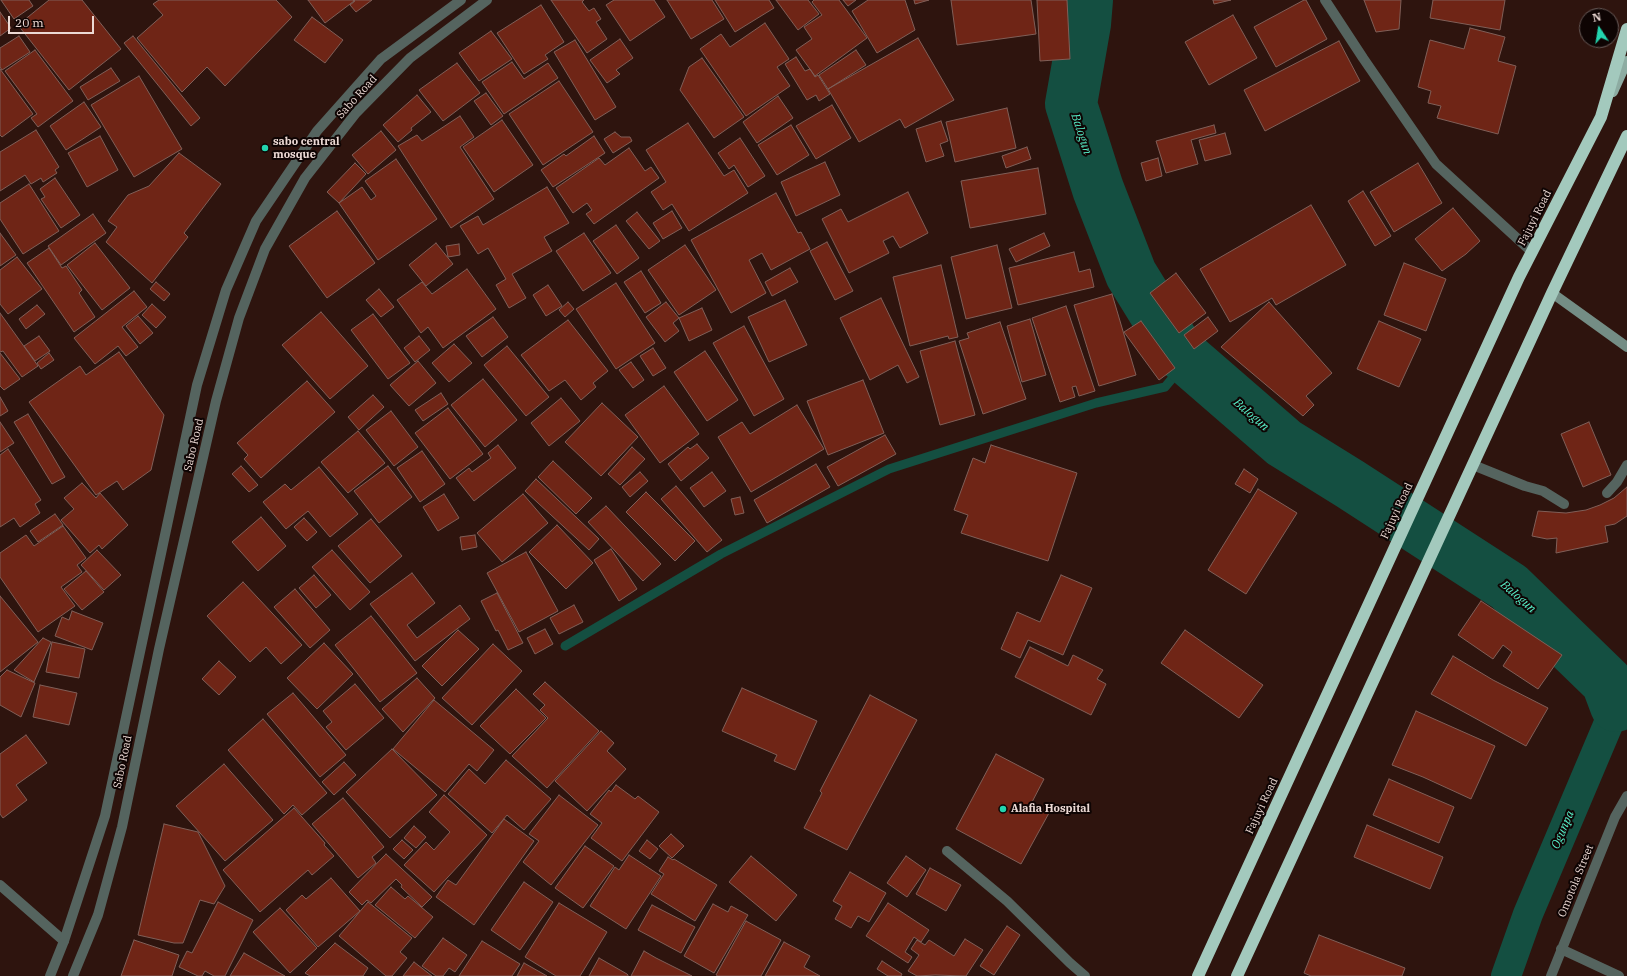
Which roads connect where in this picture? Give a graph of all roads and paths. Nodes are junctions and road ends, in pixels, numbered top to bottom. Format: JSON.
{"nodes":[{"id":1,"x":461,"y":0,"type":"edge"},
{"id":2,"x":487,"y":0,"type":"edge"},
{"id":3,"x":1325,"y":0,"type":"edge"},
{"id":4,"x":1627,"y":29,"type":"edge"},
{"id":5,"x":1627,"y":61,"type":"edge"},
{"id":6,"x":1601,"y":118,"type":"junction"},
{"id":7,"x":1627,"y":136,"type":"edge"},
{"id":8,"x":1532,"y":252,"type":"junction"},
{"id":9,"x":1552,"y":293,"type":"junction"},
{"id":10,"x":1627,"y":348,"type":"edge"},
{"id":11,"x":1473,"y":465,"type":"junction"},
{"id":12,"x":1627,"y":465,"type":"edge"},
{"id":13,"x":1607,"y":493,"type":"dead end"},
{"id":14,"x":1564,"y":504,"type":"dead end"},
{"id":15,"x":1627,"y":796,"type":"edge"},
{"id":16,"x":947,"y":852,"type":"dead end"},
{"id":17,"x":0,"y":884,"type":"edge"},
{"id":18,"x":64,"y":941,"type":"junction"},
{"id":19,"x":1561,"y":949,"type":"junction"},
{"id":20,"x":50,"y":976,"type":"edge"},
{"id":21,"x":73,"y":976,"type":"edge"},
{"id":22,"x":1085,"y":976,"type":"edge"},
{"id":23,"x":1198,"y":976,"type":"edge"},
{"id":24,"x":1237,"y":976,"type":"edge"},
{"id":25,"x":1551,"y":976,"type":"edge"},
{"id":26,"x":1619,"y":976,"type":"edge"}],
"edges":[{"from":1,"to":18,"type":"street","name":"Sabo Road"},
{"from":2,"to":21,"type":"street","name":"Sabo Road"},
{"from":3,"to":8,"type":"street"},
{"from":4,"to":6,"type":"highway"},
{"from":5,"to":6,"type":"main road","name":"Fajuyi Road"},
{"from":6,"to":8,"type":"highway","name":"Fajuyi Road"},
{"from":7,"to":9,"type":"highway"},
{"from":8,"to":23,"type":"highway","name":"Fajuyi Road"},
{"from":9,"to":10,"type":"street"},
{"from":9,"to":11,"type":"highway"},
{"from":11,"to":14,"type":"street"},
{"from":11,"to":24,"type":"highway"},
{"from":12,"to":13,"type":"street"},
{"from":15,"to":19,"type":"street","name":"Omotola Street"},
{"from":16,"to":22,"type":"street"},
{"from":17,"to":18,"type":"street"},
{"from":18,"to":20,"type":"street","name":"Sabo Road"},
{"from":19,"to":25,"type":"street","name":"Omotola Street"},
{"from":19,"to":26,"type":"street"}]}
